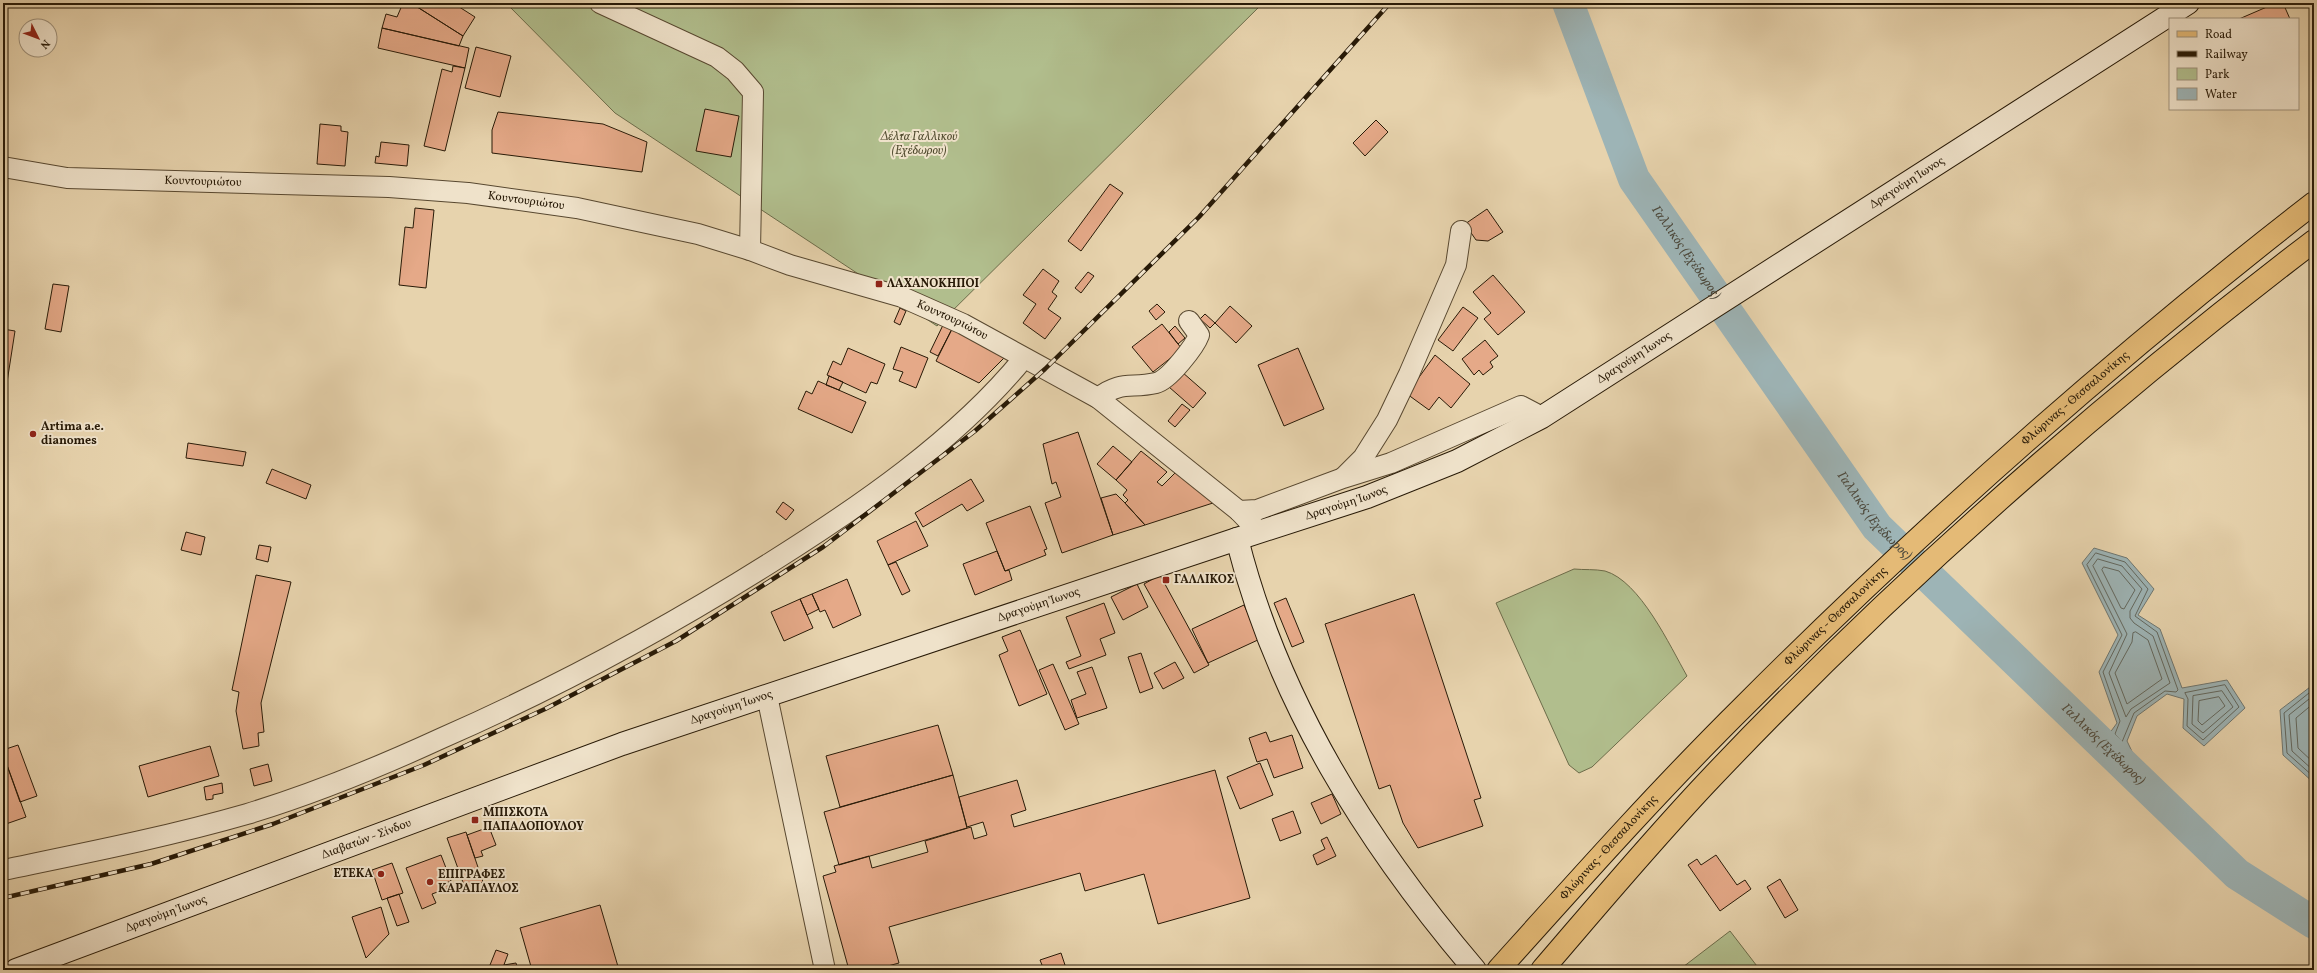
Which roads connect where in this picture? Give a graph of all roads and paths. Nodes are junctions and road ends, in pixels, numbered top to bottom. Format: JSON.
{"nodes":[{"id":1,"x":600,"y":3,"type":"edge"},
{"id":2,"x":2188,"y":3,"type":"edge"},
{"id":3,"x":3,"y":167,"type":"edge"},
{"id":4,"x":2314,"y":203,"type":"edge"},
{"id":5,"x":1461,"y":231,"type":"dead end"},
{"id":6,"x":2314,"y":241,"type":"edge"},
{"id":7,"x":750,"y":250,"type":"junction"},
{"id":8,"x":1188,"y":321,"type":"dead end"},
{"id":9,"x":1023,"y":359,"type":"junction"},
{"id":10,"x":1098,"y":398,"type":"junction"},
{"id":11,"x":1542,"y":417,"type":"junction"},
{"id":12,"x":1343,"y":478,"type":"junction"},
{"id":13,"x":1239,"y":511,"type":"junction"},
{"id":14,"x":1258,"y":532,"type":"junction"},
{"id":15,"x":1237,"y":539,"type":"junction"},
{"id":16,"x":767,"y":696,"type":"junction"},
{"id":17,"x":417,"y":821,"type":"joint"},
{"id":18,"x":315,"y":858,"type":"joint"},
{"id":19,"x":3,"y":870,"type":"edge"},
{"id":20,"x":16,"y":970,"type":"edge"},
{"id":21,"x":826,"y":970,"type":"edge"},
{"id":22,"x":1475,"y":970,"type":"edge"},
{"id":23,"x":1498,"y":970,"type":"edge"},
{"id":24,"x":1542,"y":970,"type":"edge"}],
"edges":[{"from":1,"to":7,"type":"street"},
{"from":2,"to":11,"type":"main road","name":"Δραγούμη Ίωνος"},
{"from":3,"to":7,"type":"street","name":"Κουντουριώτου"},
{"from":4,"to":23,"type":"main road","name":"Φλώρινας - Θεσσαλονίκης"},
{"from":5,"to":12,"type":"street"},
{"from":6,"to":24,"type":"main road"},
{"from":7,"to":9,"type":"street","name":"Κουντουριώτου"},
{"from":8,"to":10,"type":"street"},
{"from":9,"to":10,"type":"street","name":"Κουντουριώτου"},
{"from":9,"to":19,"type":"street"},
{"from":10,"to":13,"type":"street","name":"Κουντουριώτου"},
{"from":11,"to":12,"type":"street"},
{"from":11,"to":14,"type":"main road","name":"Δραγούμη Ίωνος"},
{"from":12,"to":13,"type":"street"},
{"from":13,"to":14,"type":"street","name":"Κουντουριώτου"},
{"from":14,"to":15,"type":"main road","name":"Δραγούμη Ίωνος"},
{"from":15,"to":16,"type":"main road","name":"Δραγούμη Ίωνος"},
{"from":15,"to":22,"type":"main road"},
{"from":16,"to":17,"type":"main road","name":"Δραγούμη Ίωνος"},
{"from":16,"to":21,"type":"street"},
{"from":17,"to":18,"type":"main road","name":"Διαβατών - Σίνδου"},
{"from":18,"to":20,"type":"main road","name":"Δραγούμη Ίωνος"}]}
